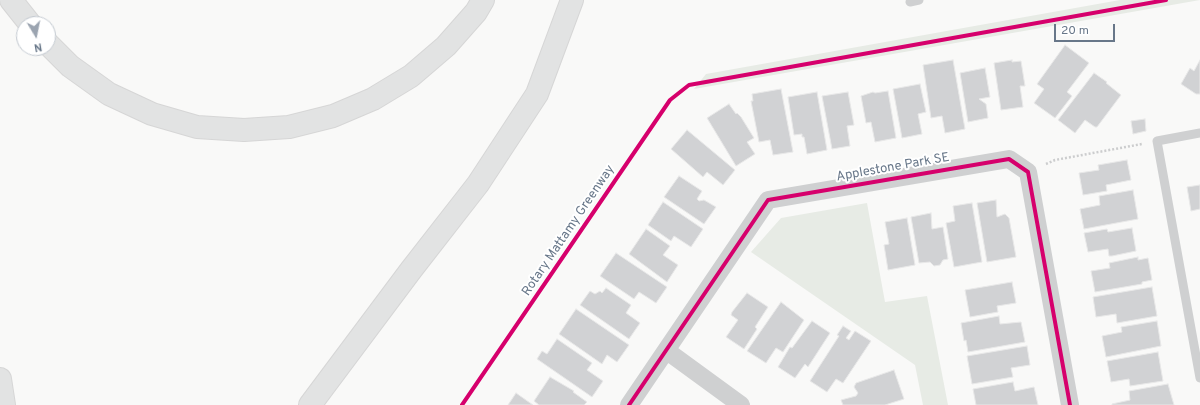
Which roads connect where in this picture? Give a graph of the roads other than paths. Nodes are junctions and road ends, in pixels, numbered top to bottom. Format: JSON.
{"nodes":[{"id":1,"x":10,"y":0,"type":"edge"},
{"id":2,"x":483,"y":0,"type":"edge"},
{"id":3,"x":572,"y":0,"type":"edge"},
{"id":4,"x":911,"y":0,"type":"edge"},
{"id":5,"x":919,"y":0,"type":"edge"},
{"id":6,"x":23,"y":16,"type":"edge"},
{"id":7,"x":56,"y":52,"type":"edge"},
{"id":8,"x":1200,"y":133,"type":"edge"},
{"id":9,"x":667,"y":351,"type":"junction"},
{"id":10,"x":1200,"y":378,"type":"edge"},
{"id":11,"x":0,"y":379,"type":"edge"},
{"id":12,"x":4,"y":405,"type":"edge"},
{"id":13,"x":310,"y":405,"type":"edge"},
{"id":14,"x":629,"y":405,"type":"edge"},
{"id":15,"x":740,"y":405,"type":"edge"},
{"id":16,"x":1070,"y":405,"type":"edge"}],
"edges":[{"from":1,"to":6,"type":"highway"},
{"from":2,"to":7,"type":"highway"},
{"from":3,"to":13,"type":"highway"},
{"from":4,"to":5,"type":"lane"},
{"from":8,"to":10,"type":"lane"},
{"from":9,"to":14,"type":"street","name":"Applestone Park SE"},
{"from":9,"to":15,"type":"street"},
{"from":9,"to":16,"type":"street","name":"Applestone Park SE"},
{"from":11,"to":12,"type":"highway"}]}
